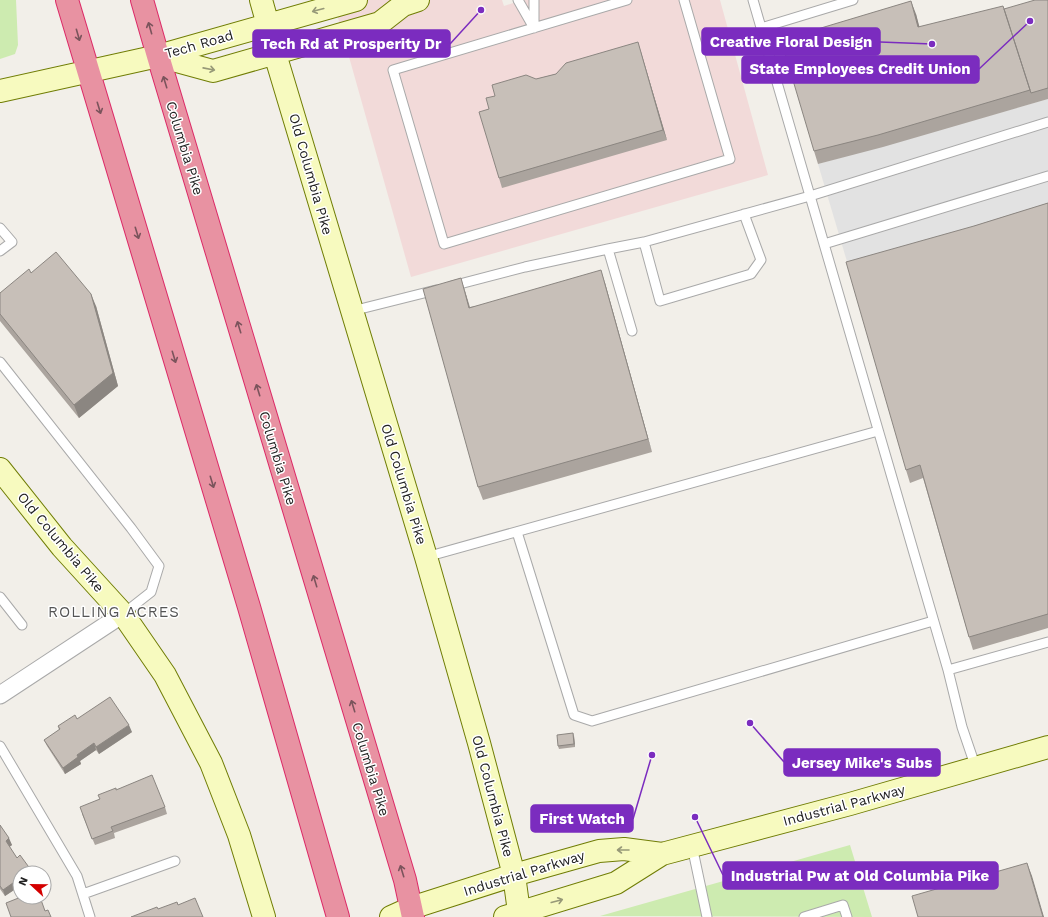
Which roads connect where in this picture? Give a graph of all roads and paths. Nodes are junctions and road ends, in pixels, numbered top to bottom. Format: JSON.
{"nodes":[{"id":1,"x":68,"y":0,"type":"edge"},
{"id":2,"x":142,"y":0,"type":"edge"},
{"id":3,"x":261,"y":0,"type":"edge"},
{"id":4,"x":356,"y":0,"type":"edge"},
{"id":5,"x":518,"y":0,"type":"edge"},
{"id":6,"x":534,"y":0,"type":"edge"},
{"id":7,"x":627,"y":0,"type":"edge"},
{"id":8,"x":684,"y":0,"type":"edge"},
{"id":9,"x":753,"y":0,"type":"edge"},
{"id":10,"x":853,"y":0,"type":"edge"},
{"id":11,"x":404,"y":2,"type":"edge"},
{"id":12,"x":268,"y":25,"type":"junction"},
{"id":13,"x":534,"y":28,"type":"junction"},
{"id":14,"x":761,"y":28,"type":"junction"},
{"id":15,"x":275,"y":54,"type":"junction"},
{"id":16,"x":158,"y":56,"type":"junction"},
{"id":17,"x":88,"y":71,"type":"junction"},
{"id":18,"x":0,"y":91,"type":"edge"},
{"id":19,"x":1048,"y":122,"type":"edge"},
{"id":20,"x":1048,"y":176,"type":"edge"},
{"id":21,"x":810,"y":196,"type":"junction"},
{"id":22,"x":744,"y":214,"type":"junction"},
{"id":23,"x":0,"y":228,"type":"edge"},
{"id":24,"x":644,"y":242,"type":"junction"},
{"id":25,"x":824,"y":244,"type":"junction"},
{"id":26,"x":608,"y":249,"type":"junction"},
{"id":27,"x":0,"y":251,"type":"edge"},
{"id":28,"x":352,"y":311,"type":"junction"},
{"id":29,"x":632,"y":330,"type":"dead end"},
{"id":30,"x":0,"y":362,"type":"edge"},
{"id":31,"x":878,"y":431,"type":"junction"},
{"id":32,"x":0,"y":469,"type":"edge"},
{"id":33,"x":517,"y":532,"type":"junction"},
{"id":34,"x":426,"y":557,"type":"junction"},
{"id":35,"x":0,"y":597,"type":"edge"},
{"id":36,"x":123,"y":614,"type":"junction"},
{"id":37,"x":933,"y":621,"type":"junction"},
{"id":38,"x":22,"y":625,"type":"dead end"},
{"id":39,"x":1048,"y":642,"type":"edge"},
{"id":40,"x":948,"y":670,"type":"junction"},
{"id":41,"x":0,"y":695,"type":"edge"},
{"id":42,"x":0,"y":746,"type":"edge"},
{"id":43,"x":1046,"y":750,"type":"edge"},
{"id":44,"x":976,"y":768,"type":"junction"},
{"id":45,"x":692,"y":846,"type":"junction"},
{"id":46,"x":662,"y":854,"type":"junction"},
{"id":47,"x":175,"y":861,"type":"dead end"},
{"id":48,"x":514,"y":875,"type":"junction"},
{"id":49,"x":83,"y":894,"type":"junction"},
{"id":50,"x":412,"y":913,"type":"edge"},
{"id":51,"x":516,"y":915,"type":"edge"},
{"id":52,"x":90,"y":917,"type":"edge"},
{"id":53,"x":264,"y":917,"type":"edge"},
{"id":54,"x":338,"y":917,"type":"edge"},
{"id":55,"x":390,"y":917,"type":"edge"},
{"id":56,"x":707,"y":917,"type":"edge"},
{"id":57,"x":804,"y":917,"type":"edge"},
{"id":58,"x":847,"y":917,"type":"edge"}],
"edges":[{"from":1,"to":17,"type":"highway","one_way":true},
{"from":16,"to":2,"type":"highway","name":"Columbia Pike","one_way":true},
{"from":3,"to":12,"type":"street"},
{"from":4,"to":12,"type":"street","name":"Tech Road","one_way":true},
{"from":5,"to":13,"type":"lane"},
{"from":6,"to":13,"type":"lane"},
{"from":7,"to":13,"type":"lane"},
{"from":8,"to":13,"type":"lane"},
{"from":9,"to":14,"type":"lane"},
{"from":10,"to":14,"type":"lane"},
{"from":11,"to":15,"type":"street","name":"Tech Road"},
{"from":12,"to":16,"type":"street","name":"Tech Road"},
{"from":14,"to":21,"type":"lane"},
{"from":16,"to":15,"type":"street","name":"Tech Road","one_way":true},
{"from":15,"to":28,"type":"street","name":"Old Columbia Pike"},
{"from":16,"to":17,"type":"street","name":"Tech Road"},
{"from":50,"to":16,"type":"highway","name":"Columbia Pike","one_way":true},
{"from":17,"to":18,"type":"street","name":"Tech Road"},
{"from":17,"to":54,"type":"highway","one_way":true},
{"from":19,"to":21,"type":"lane"},
{"from":20,"to":25,"type":"lane"},
{"from":21,"to":22,"type":"lane"},
{"from":21,"to":25,"type":"lane"},
{"from":22,"to":24,"type":"lane"},
{"from":22,"to":24,"type":"lane"},
{"from":23,"to":27,"type":"lane"},
{"from":24,"to":26,"type":"lane"},
{"from":25,"to":31,"type":"lane"},
{"from":26,"to":28,"type":"lane"},
{"from":26,"to":29,"type":"lane"},
{"from":28,"to":34,"type":"street","name":"Old Columbia Pike"},
{"from":30,"to":36,"type":"lane"},
{"from":31,"to":33,"type":"lane"},
{"from":31,"to":37,"type":"lane"},
{"from":32,"to":36,"type":"street","name":"Old Columbia Pike"},
{"from":33,"to":34,"type":"lane"},
{"from":33,"to":37,"type":"lane"},
{"from":34,"to":48,"type":"street","name":"Old Columbia Pike"},
{"from":35,"to":38,"type":"lane"},
{"from":36,"to":41,"type":"street"},
{"from":36,"to":53,"type":"street","name":"Old Columbia Pike"},
{"from":37,"to":40,"type":"lane"},
{"from":39,"to":40,"type":"lane"},
{"from":40,"to":44,"type":"lane"},
{"from":42,"to":49,"type":"lane"},
{"from":43,"to":44,"type":"street","name":"Industrial Parkway"},
{"from":44,"to":45,"type":"street","name":"Industrial Parkway"},
{"from":45,"to":46,"type":"street","name":"Industrial Parkway"},
{"from":45,"to":56,"type":"lane"},
{"from":46,"to":48,"type":"street","name":"Industrial Parkway","one_way":true},
{"from":51,"to":46,"type":"street","name":"Industrial Parkway","one_way":true},
{"from":47,"to":49,"type":"lane"},
{"from":48,"to":50,"type":"street","name":"Industrial Parkway"},
{"from":48,"to":51,"type":"street","name":"Old Columbia Pike"},
{"from":49,"to":52,"type":"lane"},
{"from":50,"to":55,"type":"street","name":"Industrial Parkway"},
{"from":57,"to":58,"type":"lane"}]}
